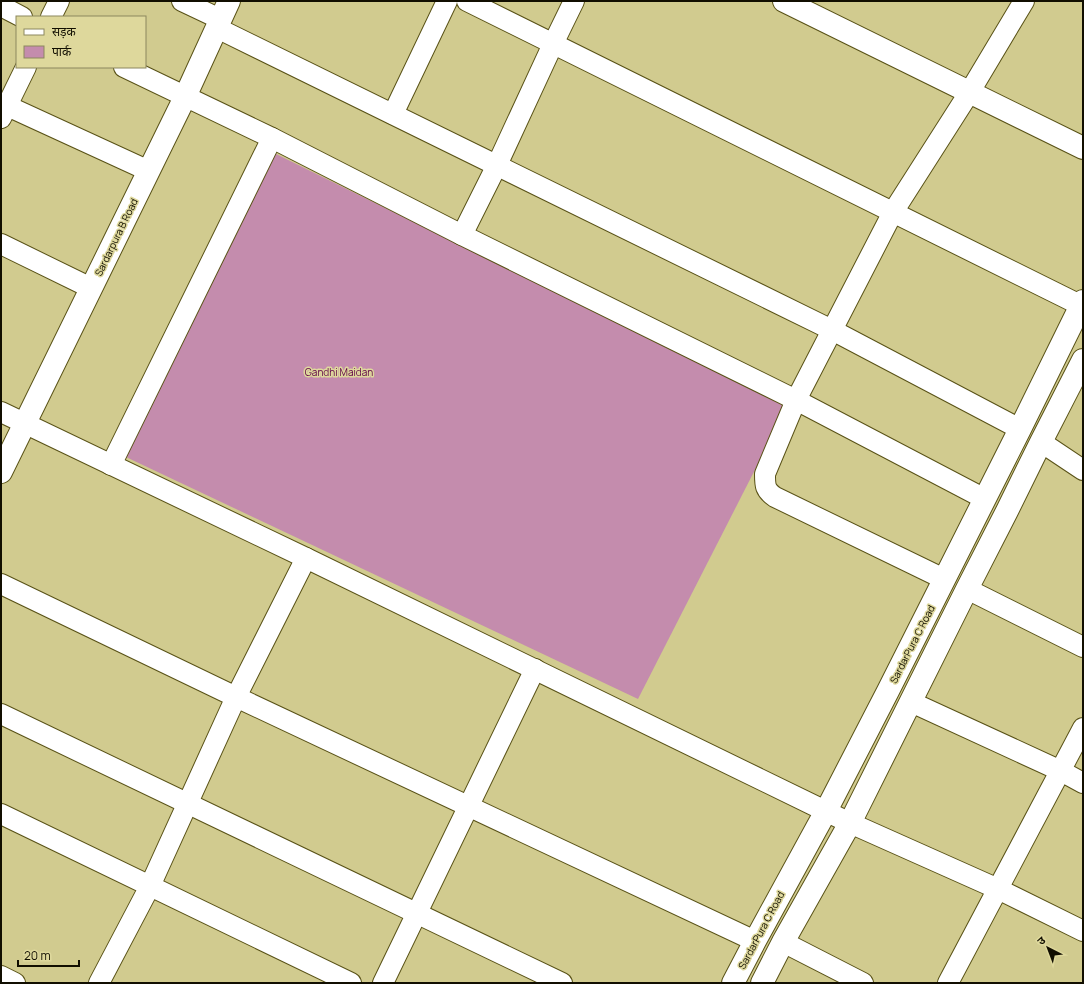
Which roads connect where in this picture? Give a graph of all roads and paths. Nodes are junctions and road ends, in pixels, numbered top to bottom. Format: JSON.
{"nodes":[{"id":1,"x":59,"y":1,"type":"edge"},
{"id":2,"x":182,"y":1,"type":"edge"},
{"id":3,"x":447,"y":1,"type":"edge"},
{"id":4,"x":467,"y":1,"type":"edge"},
{"id":5,"x":574,"y":1,"type":"edge"},
{"id":6,"x":784,"y":1,"type":"edge"},
{"id":7,"x":1024,"y":1,"type":"edge"},
{"id":8,"x":1,"y":6,"type":"edge"},
{"id":9,"x":20,"y":16,"type":"edge"},
{"id":10,"x":52,"y":16,"type":"edge"},
{"id":11,"x":222,"y":16,"type":"edge"},
{"id":12,"x":553,"y":44,"type":"junction"},
{"id":13,"x":25,"y":68,"type":"edge"},
{"id":14,"x":126,"y":68,"type":"edge"},
{"id":15,"x":969,"y":93,"type":"junction"},
{"id":16,"x":185,"y":97,"type":"junction"},
{"id":17,"x":3,"y":109,"type":"edge"},
{"id":18,"x":392,"y":114,"type":"junction"},
{"id":19,"x":272,"y":138,"type":"junction"},
{"id":20,"x":1083,"y":148,"type":"edge"},
{"id":21,"x":497,"y":165,"type":"junction"},
{"id":22,"x":149,"y":171,"type":"junction"},
{"id":23,"x":893,"y":212,"type":"junction"},
{"id":24,"x":462,"y":235,"type":"junction"},
{"id":25,"x":1,"y":244,"type":"edge"},
{"id":26,"x":91,"y":288,"type":"junction"},
{"id":27,"x":1082,"y":303,"type":"edge"},
{"id":28,"x":832,"y":330,"type":"junction"},
{"id":29,"x":1083,"y":360,"type":"edge"},
{"id":30,"x":796,"y":400,"type":"junction"},
{"id":31,"x":1,"y":412,"type":"edge"},
{"id":32,"x":24,"y":424,"type":"junction"},
{"id":33,"x":1020,"y":429,"type":"junction"},
{"id":34,"x":1040,"y":442,"type":"junction"},
{"id":35,"x":111,"y":465,"type":"junction"},
{"id":36,"x":1083,"y":470,"type":"edge"},
{"id":37,"x":1,"y":472,"type":"edge"},
{"id":38,"x":985,"y":499,"type":"junction"},
{"id":39,"x":306,"y":558,"type":"junction"},
{"id":40,"x":944,"y":579,"type":"junction"},
{"id":41,"x":1,"y":584,"type":"edge"},
{"id":42,"x":967,"y":589,"type":"junction"},
{"id":43,"x":1083,"y":647,"type":"edge"},
{"id":44,"x":535,"y":669,"type":"junction"},
{"id":45,"x":236,"y":697,"type":"junction"},
{"id":46,"x":911,"y":702,"type":"junction"},
{"id":47,"x":1,"y":714,"type":"edge"},
{"id":48,"x":1083,"y":728,"type":"edge"},
{"id":49,"x":1060,"y":771,"type":"junction"},
{"id":50,"x":1083,"y":783,"type":"edge"},
{"id":51,"x":188,"y":803,"type":"junction"},
{"id":52,"x":469,"y":807,"type":"junction"},
{"id":53,"x":826,"y":811,"type":"junction"},
{"id":54,"x":1,"y":814,"type":"edge"},
{"id":55,"x":850,"y":824,"type":"junction"},
{"id":56,"x":150,"y":886,"type":"junction"},
{"id":57,"x":998,"y":888,"type":"junction"},
{"id":58,"x":417,"y":914,"type":"junction"},
{"id":59,"x":1083,"y":931,"type":"edge"},
{"id":60,"x":754,"y":941,"type":"junction"},
{"id":61,"x":783,"y":942,"type":"junction"},
{"id":62,"x":1,"y":976,"type":"edge"},
{"id":63,"x":15,"y":983,"type":"edge"},
{"id":64,"x":99,"y":983,"type":"edge"},
{"id":65,"x":351,"y":983,"type":"edge"},
{"id":66,"x":383,"y":983,"type":"edge"},
{"id":67,"x":562,"y":983,"type":"edge"},
{"id":68,"x":733,"y":983,"type":"edge"},
{"id":69,"x":762,"y":983,"type":"edge"},
{"id":70,"x":863,"y":983,"type":"edge"},
{"id":71,"x":948,"y":983,"type":"edge"}],
"edges":[{"from":1,"to":10,"type":"street"},
{"from":2,"to":11,"type":"street"},
{"from":3,"to":18,"type":"street"},
{"from":4,"to":12,"type":"street"},
{"from":5,"to":12,"type":"street"},
{"from":6,"to":15,"type":"street"},
{"from":7,"to":15,"type":"street"},
{"from":8,"to":9,"type":"street"},
{"from":11,"to":16,"type":"street","name":"Sardarpura B Road"},
{"from":11,"to":18,"type":"street"},
{"from":12,"to":21,"type":"street"},
{"from":12,"to":23,"type":"street"},
{"from":13,"to":17,"type":"street"},
{"from":14,"to":16,"type":"street"},
{"from":15,"to":20,"type":"street"},
{"from":15,"to":23,"type":"street"},
{"from":16,"to":19,"type":"street"},
{"from":16,"to":22,"type":"street","name":"Sardarpura B Road"},
{"from":17,"to":22,"type":"street"},
{"from":18,"to":21,"type":"street"},
{"from":19,"to":24,"type":"street"},
{"from":19,"to":35,"type":"street"},
{"from":21,"to":24,"type":"street"},
{"from":21,"to":28,"type":"street"},
{"from":22,"to":26,"type":"street","name":"Sardarpura B Road"},
{"from":23,"to":27,"type":"street"},
{"from":23,"to":28,"type":"street"},
{"from":24,"to":30,"type":"street"},
{"from":25,"to":26,"type":"street"},
{"from":26,"to":32,"type":"street","name":"Sardarpura B Road"},
{"from":27,"to":33,"type":"street","name":"SardarPura C Road"},
{"from":28,"to":30,"type":"street"},
{"from":28,"to":33,"type":"street"},
{"from":29,"to":34,"type":"street"},
{"from":30,"to":38,"type":"street"},
{"from":30,"to":40,"type":"street"},
{"from":31,"to":32,"type":"street"},
{"from":32,"to":35,"type":"street"},
{"from":32,"to":37,"type":"street","name":"Sardarpura B Road"},
{"from":33,"to":38,"type":"street","name":"SardarPura C Road"},
{"from":34,"to":36,"type":"street"},
{"from":34,"to":42,"type":"street"},
{"from":35,"to":39,"type":"street"},
{"from":38,"to":40,"type":"street","name":"SardarPura C Road"},
{"from":39,"to":44,"type":"street"},
{"from":39,"to":45,"type":"street"},
{"from":40,"to":53,"type":"street","name":"SardarPura C Road"},
{"from":41,"to":45,"type":"street"},
{"from":42,"to":43,"type":"street"},
{"from":42,"to":46,"type":"street"},
{"from":44,"to":52,"type":"street"},
{"from":44,"to":53,"type":"street"},
{"from":45,"to":51,"type":"street"},
{"from":45,"to":52,"type":"street"},
{"from":46,"to":49,"type":"street"},
{"from":46,"to":55,"type":"street"},
{"from":47,"to":51,"type":"street"},
{"from":48,"to":49,"type":"street"},
{"from":49,"to":50,"type":"street"},
{"from":49,"to":57,"type":"street"},
{"from":51,"to":56,"type":"street"},
{"from":51,"to":58,"type":"street"},
{"from":52,"to":58,"type":"street"},
{"from":52,"to":60,"type":"street"},
{"from":53,"to":55,"type":"street"},
{"from":53,"to":60,"type":"street","name":"SardarPura C Road"},
{"from":54,"to":56,"type":"street"},
{"from":55,"to":57,"type":"street"},
{"from":55,"to":61,"type":"street"},
{"from":56,"to":64,"type":"street"},
{"from":56,"to":65,"type":"street"},
{"from":57,"to":59,"type":"street"},
{"from":57,"to":71,"type":"street"},
{"from":58,"to":66,"type":"street"},
{"from":58,"to":67,"type":"street"},
{"from":60,"to":68,"type":"street","name":"SardarPura C Road"},
{"from":61,"to":69,"type":"street"},
{"from":61,"to":70,"type":"street"},
{"from":62,"to":63,"type":"street"}]}
